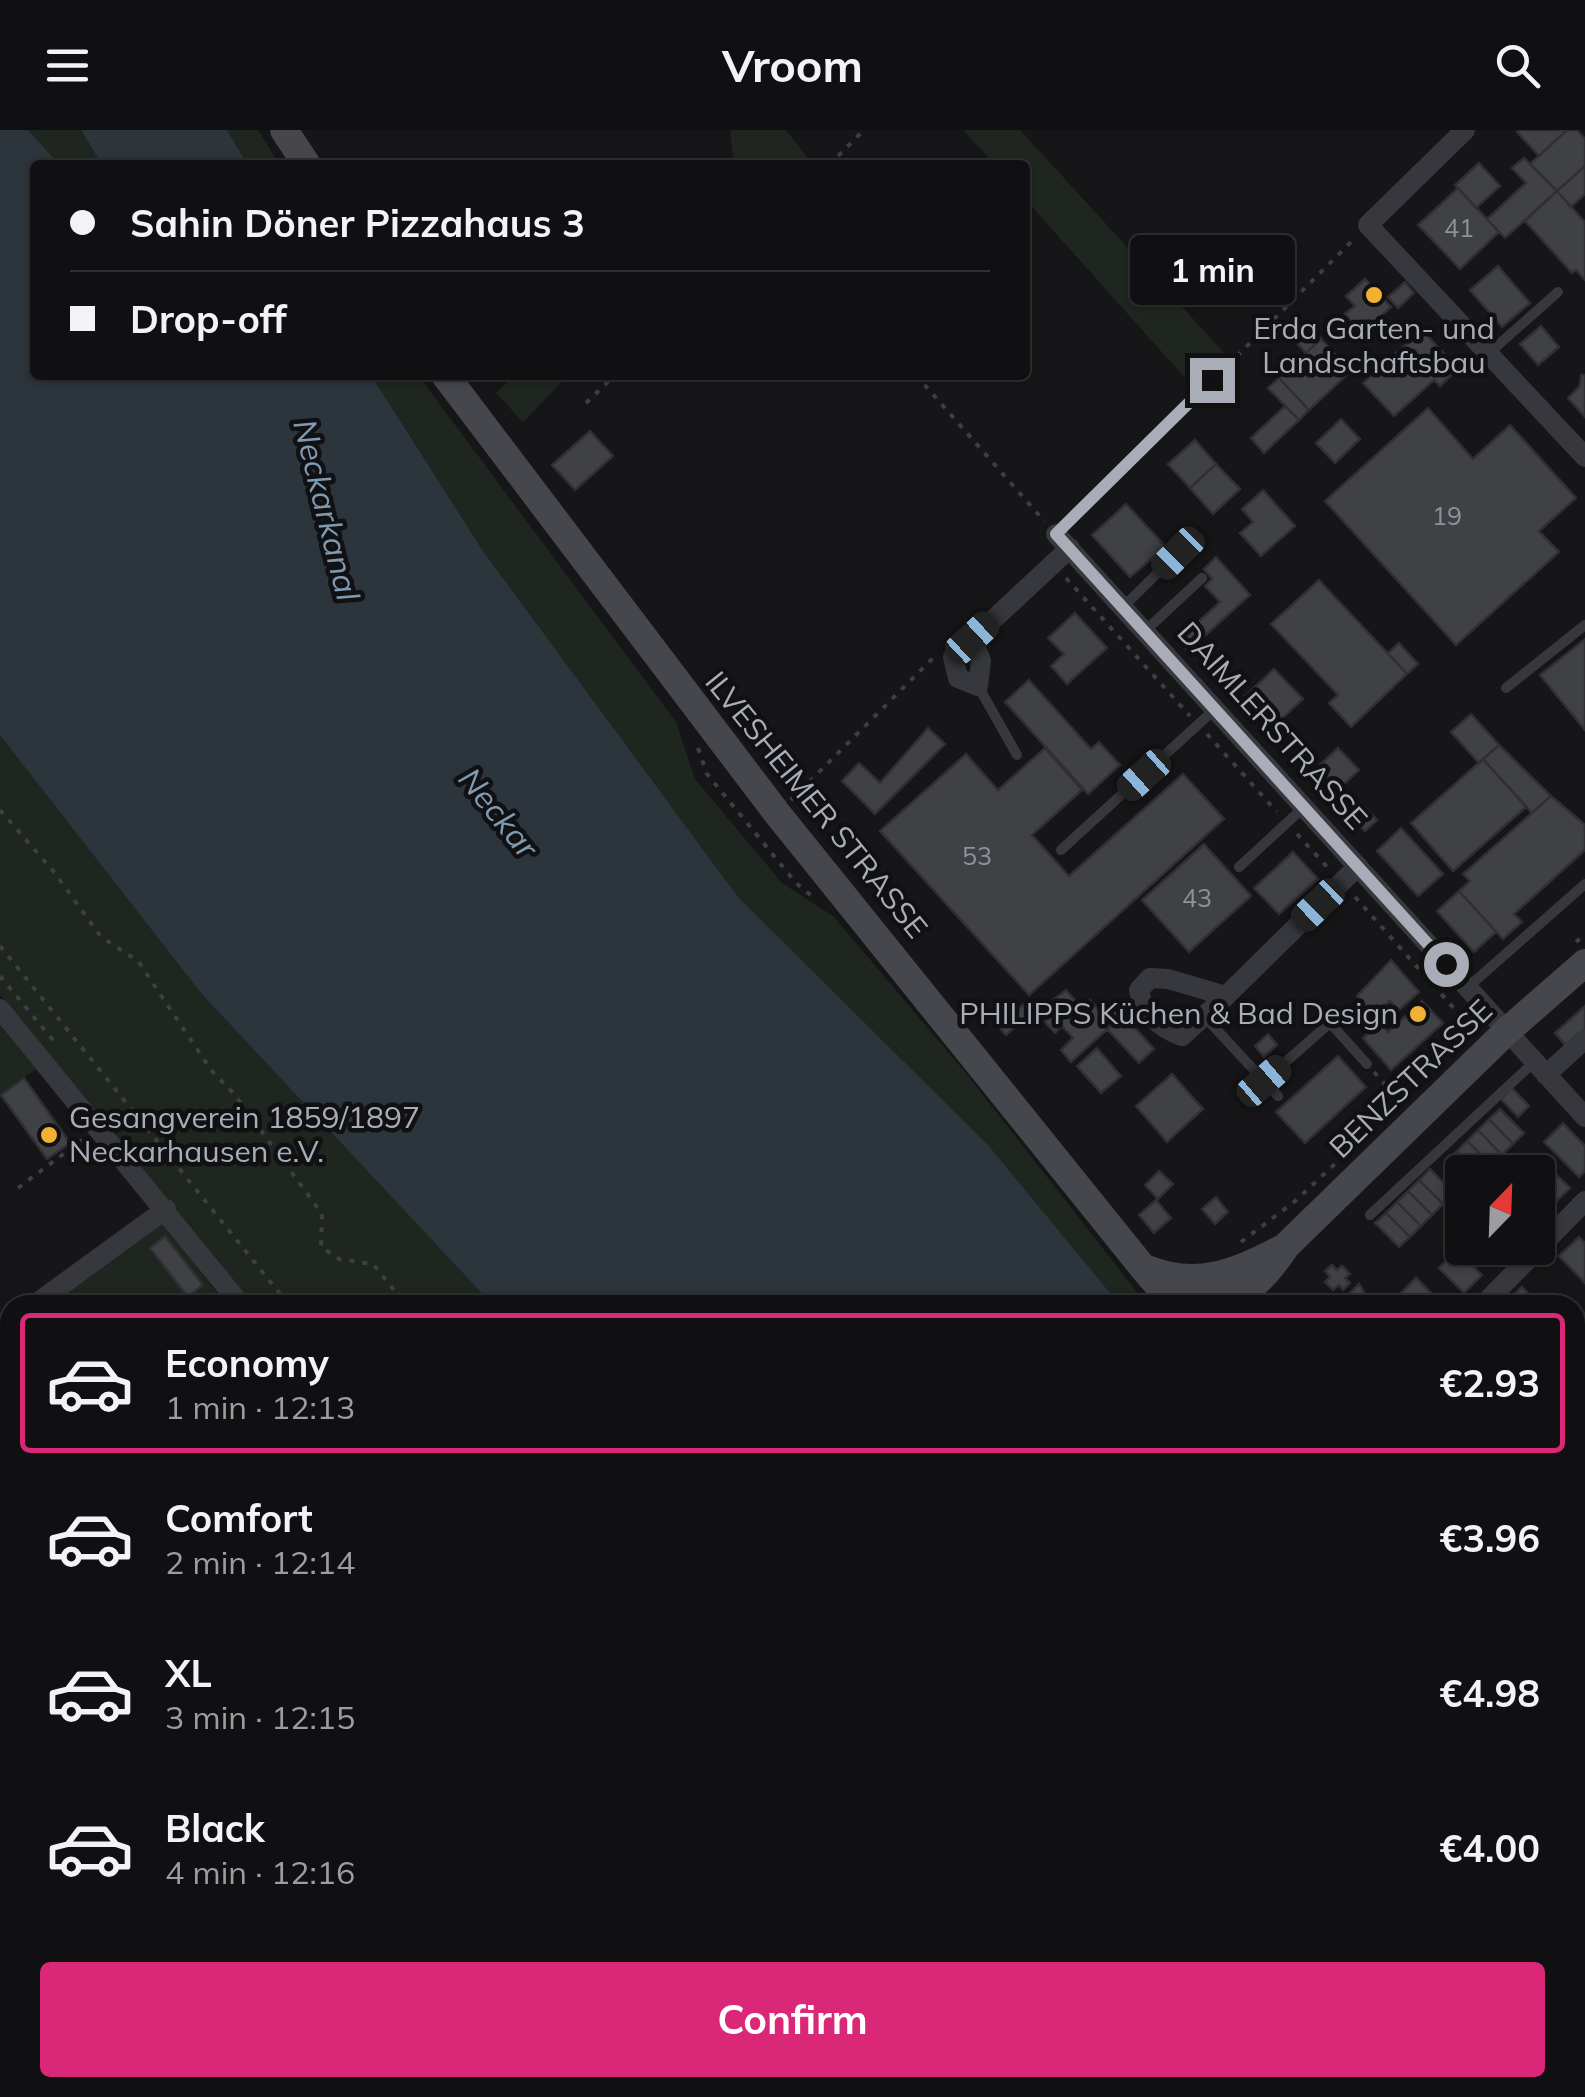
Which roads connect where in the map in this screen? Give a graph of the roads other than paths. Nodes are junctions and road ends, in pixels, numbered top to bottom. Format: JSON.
{"nodes":[{"id":1,"x":284,"y":130,"type":"edge"},
{"id":2,"x":1464,"y":130,"type":"edge"},
{"id":3,"x":303,"y":160,"type":"edge"},
{"id":4,"x":1558,"y":292,"type":"dead end"},
{"id":5,"x":1488,"y":354,"type":"junction"},
{"id":6,"x":1229,"y":363,"type":"road end"},
{"id":7,"x":449,"y":380,"type":"edge"},
{"id":8,"x":1585,"y":457,"type":"edge"},
{"id":9,"x":1063,"y":541,"type":"junction"},
{"id":10,"x":1178,"y":553,"type":"dead end"},
{"id":11,"x":1202,"y":578,"type":"dead end"},
{"id":12,"x":1123,"y":606,"type":"junction"},
{"id":13,"x":1585,"y":625,"type":"edge"},
{"id":14,"x":1145,"y":631,"type":"junction"},
{"id":15,"x":972,"y":638,"type":"junction"},
{"id":16,"x":978,"y":686,"type":"junction"},
{"id":17,"x":1506,"y":688,"type":"dead end"},
{"id":18,"x":1216,"y":709,"type":"junction"},
{"id":19,"x":1016,"y":755,"type":"dead end"},
{"id":20,"x":1304,"y":806,"type":"junction"},
{"id":21,"x":1061,"y":850,"type":"dead end"},
{"id":22,"x":1358,"y":866,"type":"junction"},
{"id":23,"x":1240,"y":867,"type":"dead end"},
{"id":24,"x":1585,"y":884,"type":"edge"},
{"id":25,"x":1585,"y":963,"type":"edge"},
{"id":26,"x":1467,"y":988,"type":"junction"},
{"id":27,"x":1226,"y":996,"type":"junction"},
{"id":28,"x":0,"y":1010,"type":"edge"},
{"id":29,"x":1206,"y":1017,"type":"junction"},
{"id":30,"x":1507,"y":1031,"type":"junction"},
{"id":31,"x":1585,"y":1039,"type":"edge"},
{"id":32,"x":1367,"y":1064,"type":"road end"},
{"id":33,"x":1540,"y":1068,"type":"junction"},
{"id":34,"x":1264,"y":1081,"type":"junction"},
{"id":35,"x":1278,"y":1096,"type":"dead end"},
{"id":36,"x":1585,"y":1118,"type":"edge"},
{"id":37,"x":1585,"y":1201,"type":"edge"},
{"id":38,"x":166,"y":1209,"type":"junction"},
{"id":39,"x":1370,"y":1214,"type":"dead end"},
{"id":40,"x":1144,"y":1268,"type":"joint"},
{"id":41,"x":48,"y":1295,"type":"edge"},
{"id":42,"x":234,"y":1295,"type":"edge"},
{"id":43,"x":1199,"y":1295,"type":"edge"},
{"id":44,"x":1224,"y":1295,"type":"edge"},
{"id":45,"x":1492,"y":1295,"type":"edge"}],
"edges":[{"from":1,"to":3,"type":"main road"},
{"from":2,"to":5,"type":"street"},
{"from":4,"to":5,"type":"lane"},
{"from":5,"to":8,"type":"street"},
{"from":6,"to":9,"type":"lane"},
{"from":7,"to":40,"type":"main road","name":"ILVESHEIMER STRASSE"},
{"from":9,"to":12,"type":"street","name":"DAIMLERSTRASSE"},
{"from":9,"to":15,"type":"street"},
{"from":10,"to":12,"type":"lane"},
{"from":11,"to":14,"type":"lane"},
{"from":12,"to":14,"type":"street","name":"DAIMLERSTRASSE"},
{"from":13,"to":17,"type":"lane"},
{"from":14,"to":18,"type":"street","name":"DAIMLERSTRASSE"},
{"from":15,"to":16,"type":"street"},
{"from":15,"to":16,"type":"street"},
{"from":16,"to":19,"type":"lane"},
{"from":18,"to":20,"type":"street","name":"DAIMLERSTRASSE"},
{"from":18,"to":21,"type":"lane"},
{"from":20,"to":22,"type":"street","name":"DAIMLERSTRASSE"},
{"from":20,"to":23,"type":"lane"},
{"from":22,"to":26,"type":"street","name":"DAIMLERSTRASSE"},
{"from":22,"to":27,"type":"street","name":"DAIMLERSTRASSE"},
{"from":24,"to":26,"type":"lane"},
{"from":25,"to":30,"type":"main road","name":"BENZSTRASSE"},
{"from":26,"to":30,"type":"street","name":"DAIMLERSTRASSE"},
{"from":27,"to":29,"type":"street","name":"DAIMLERSTRASSE"},
{"from":27,"to":29,"type":"street"},
{"from":28,"to":38,"type":"street"},
{"from":29,"to":34,"type":"lane"},
{"from":30,"to":33,"type":"street","name":"DAIMLERSTRASSE"},
{"from":30,"to":44,"type":"main road","name":"BENZSTRASSE"},
{"from":31,"to":33,"type":"street"},
{"from":32,"to":34,"type":"lane"},
{"from":33,"to":36,"type":"street","name":"DAIMLERSTRASSE"},
{"from":33,"to":39,"type":"lane"},
{"from":34,"to":35,"type":"lane"},
{"from":37,"to":45,"type":"street"},
{"from":38,"to":41,"type":"street"},
{"from":38,"to":42,"type":"street"},
{"from":40,"to":43,"type":"main road","name":"BENZSTRASSE"}]}
